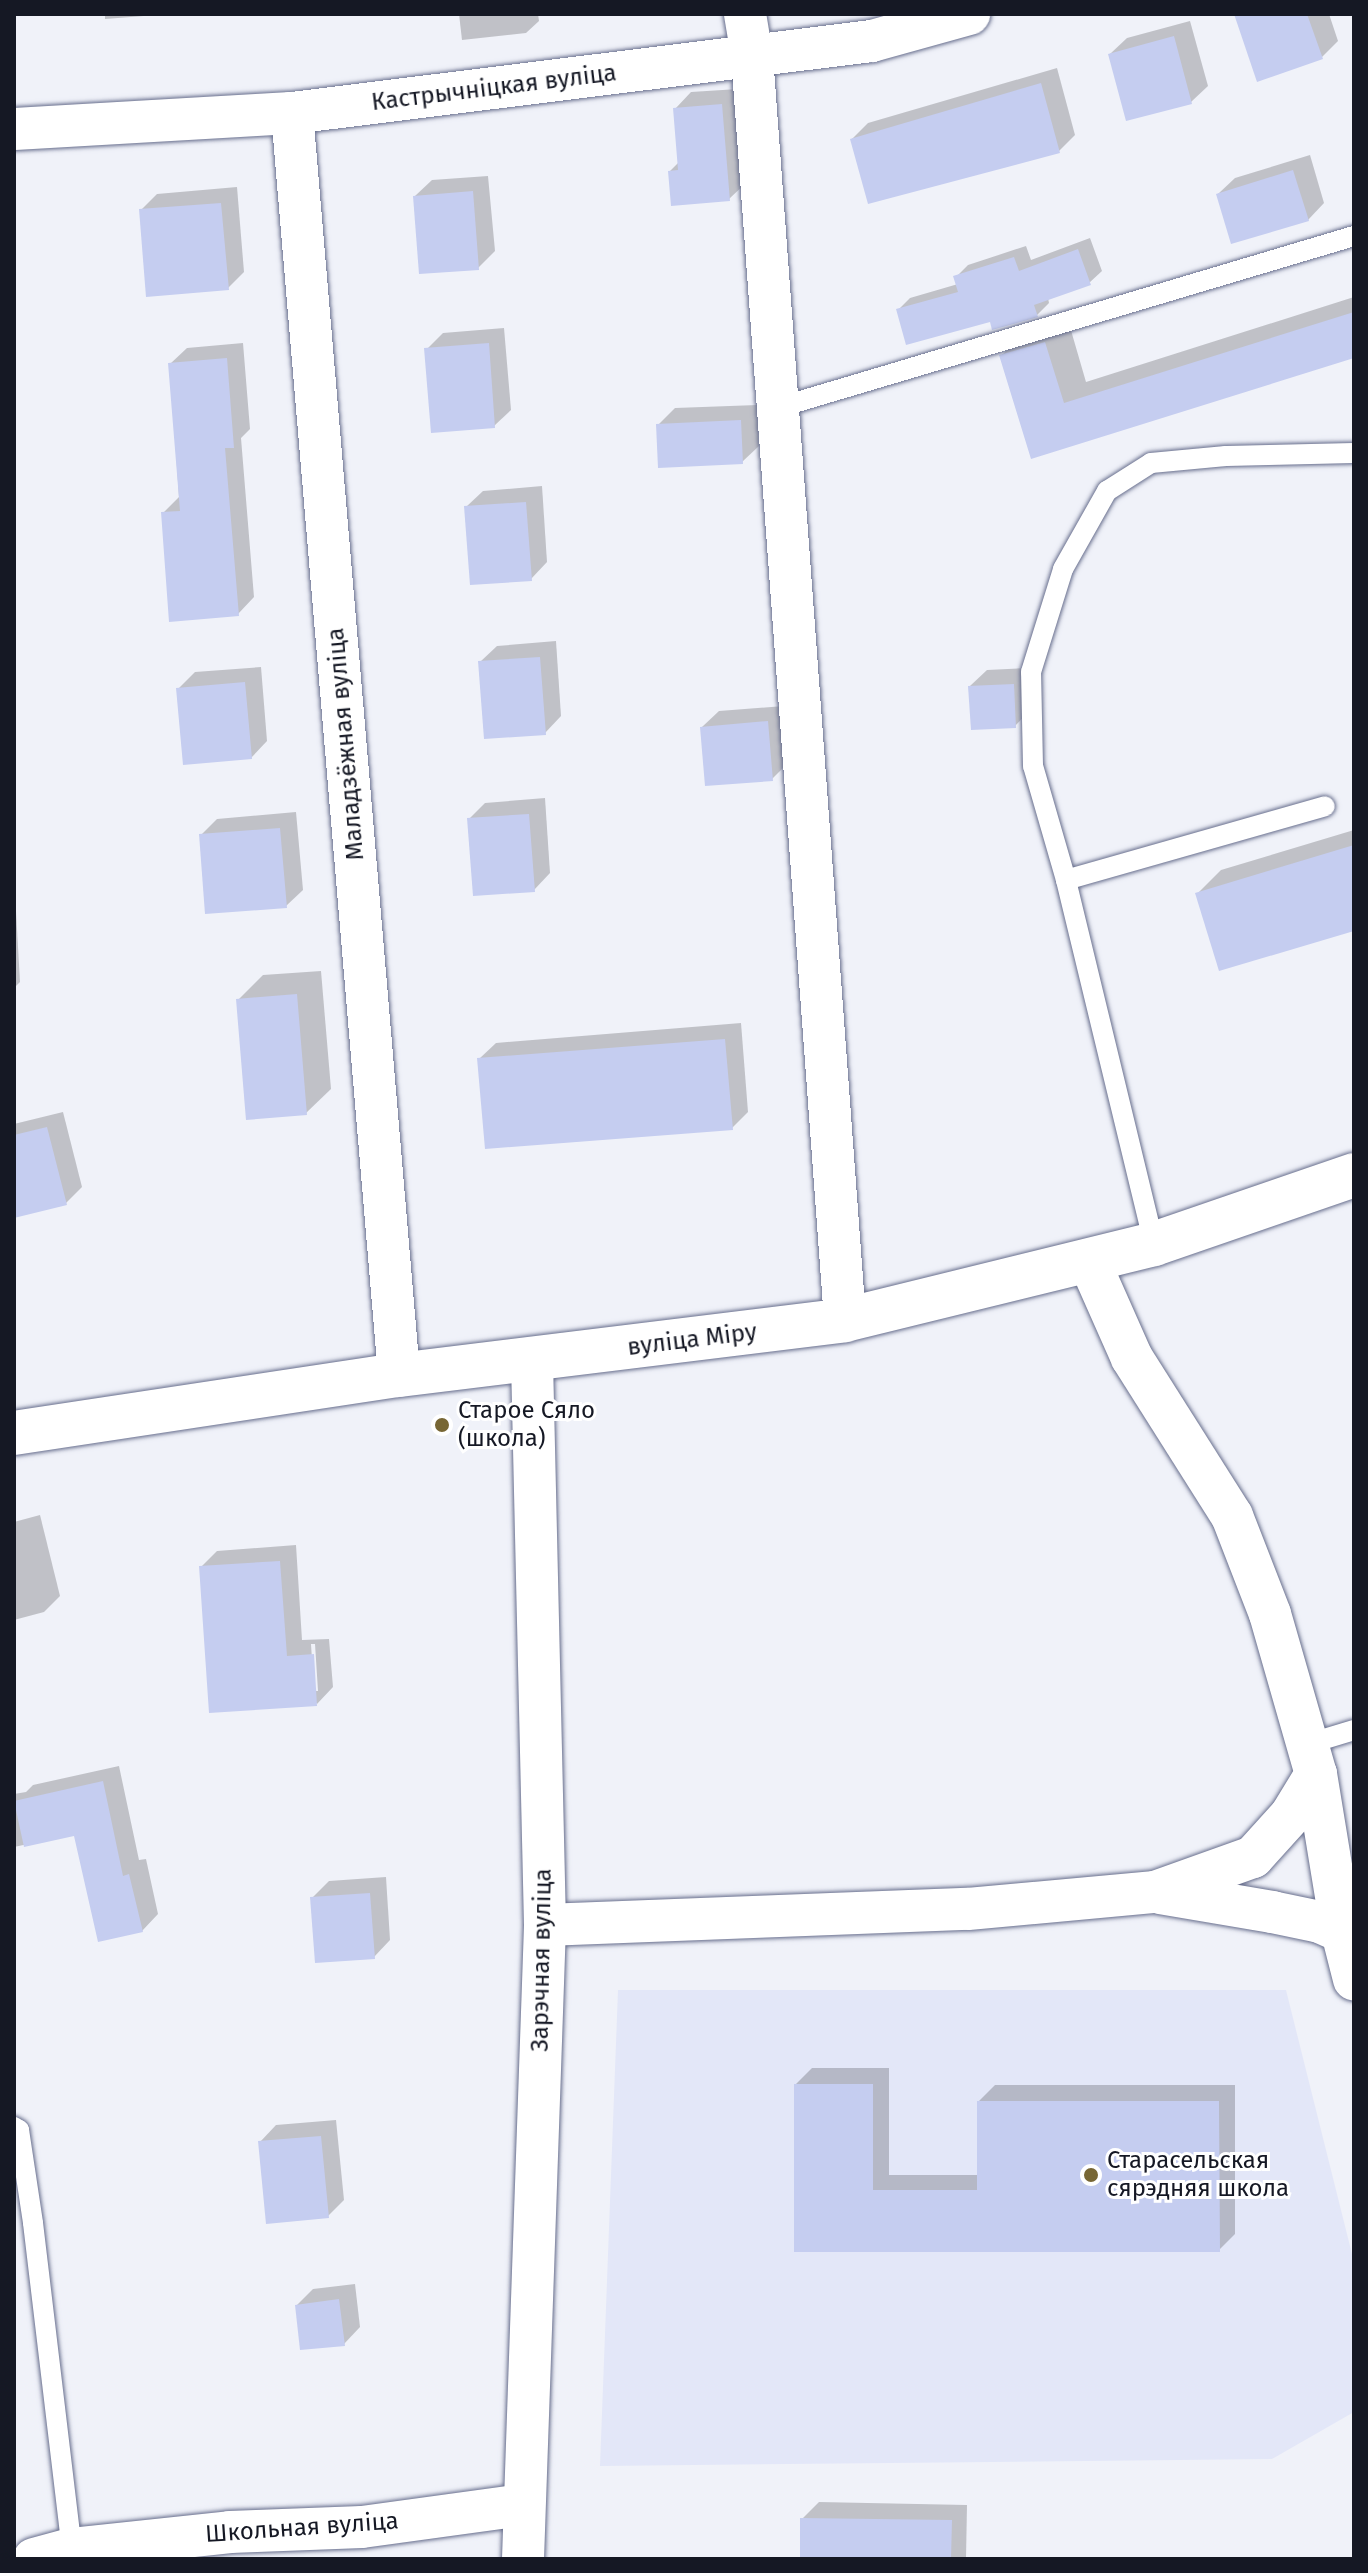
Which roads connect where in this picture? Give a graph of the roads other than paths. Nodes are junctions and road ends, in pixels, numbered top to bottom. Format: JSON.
{"nodes":[{"id":1,"x":745,"y":14,"type":"edge"},
{"id":2,"x":969,"y":14,"type":"edge"},
{"id":3,"x":752,"y":56,"type":"junction"},
{"id":4,"x":292,"y":113,"type":"junction"},
{"id":5,"x":14,"y":129,"type":"edge"},
{"id":6,"x":1354,"y":236,"type":"edge"},
{"id":7,"x":777,"y":408,"type":"junction"},
{"id":8,"x":1354,"y":453,"type":"edge"},
{"id":9,"x":1325,"y":806,"type":"dead end"},
{"id":10,"x":1066,"y":880,"type":"junction"},
{"id":11,"x":1354,"y":1175,"type":"edge"},
{"id":12,"x":1154,"y":1244,"type":"junction"},
{"id":13,"x":1089,"y":1261,"type":"junction"},
{"id":14,"x":845,"y":1320,"type":"junction"},
{"id":15,"x":532,"y":1360,"type":"junction"},
{"id":16,"x":399,"y":1375,"type":"junction"},
{"id":17,"x":14,"y":1433,"type":"edge"},
{"id":18,"x":1354,"y":1730,"type":"edge"},
{"id":19,"x":1312,"y":1759,"type":"junction"},
{"id":20,"x":1155,"y":1892,"type":"junction"},
{"id":21,"x":545,"y":1925,"type":"junction"},
{"id":22,"x":1342,"y":1932,"type":"junction"},
{"id":23,"x":1354,"y":1979,"type":"edge"},
{"id":24,"x":14,"y":2127,"type":"edge"},
{"id":25,"x":523,"y":2505,"type":"junction"},
{"id":26,"x":53,"y":2554,"type":"edge"},
{"id":27,"x":523,"y":2559,"type":"edge"}],
"edges":[{"from":1,"to":3,"type":"street"},
{"from":2,"to":3,"type":"street","name":"Кастрычніцкая вуліца"},
{"from":3,"to":4,"type":"street","name":"Кастрычніцкая вуліца"},
{"from":3,"to":7,"type":"street"},
{"from":4,"to":5,"type":"street","name":"Кастрычніцкая вуліца"},
{"from":4,"to":16,"type":"street","name":"Маладзёжная вуліца"},
{"from":6,"to":7,"type":"lane"},
{"from":7,"to":14,"type":"street"},
{"from":8,"to":10,"type":"lane"},
{"from":9,"to":10,"type":"lane"},
{"from":10,"to":12,"type":"lane"},
{"from":11,"to":12,"type":"street","name":"вуліца Міру"},
{"from":12,"to":13,"type":"street","name":"вуліца Міру"},
{"from":13,"to":14,"type":"street","name":"вуліца Міру"},
{"from":13,"to":19,"type":"street"},
{"from":14,"to":15,"type":"street","name":"вуліца Міру"},
{"from":15,"to":16,"type":"street","name":"вуліца Міру"},
{"from":15,"to":21,"type":"street","name":"Зарэчная вуліца"},
{"from":16,"to":17,"type":"street","name":"вуліца Міру"},
{"from":18,"to":19,"type":"lane"},
{"from":19,"to":20,"type":"street"},
{"from":19,"to":22,"type":"street"},
{"from":20,"to":21,"type":"street"},
{"from":20,"to":22,"type":"street"},
{"from":21,"to":25,"type":"street","name":"Зарэчная вуліца"},
{"from":22,"to":23,"type":"street"},
{"from":24,"to":26,"type":"lane"},
{"from":25,"to":26,"type":"street","name":"Школьная вуліца"},
{"from":25,"to":27,"type":"street","name":"Зарэчная вуліца"}]}
